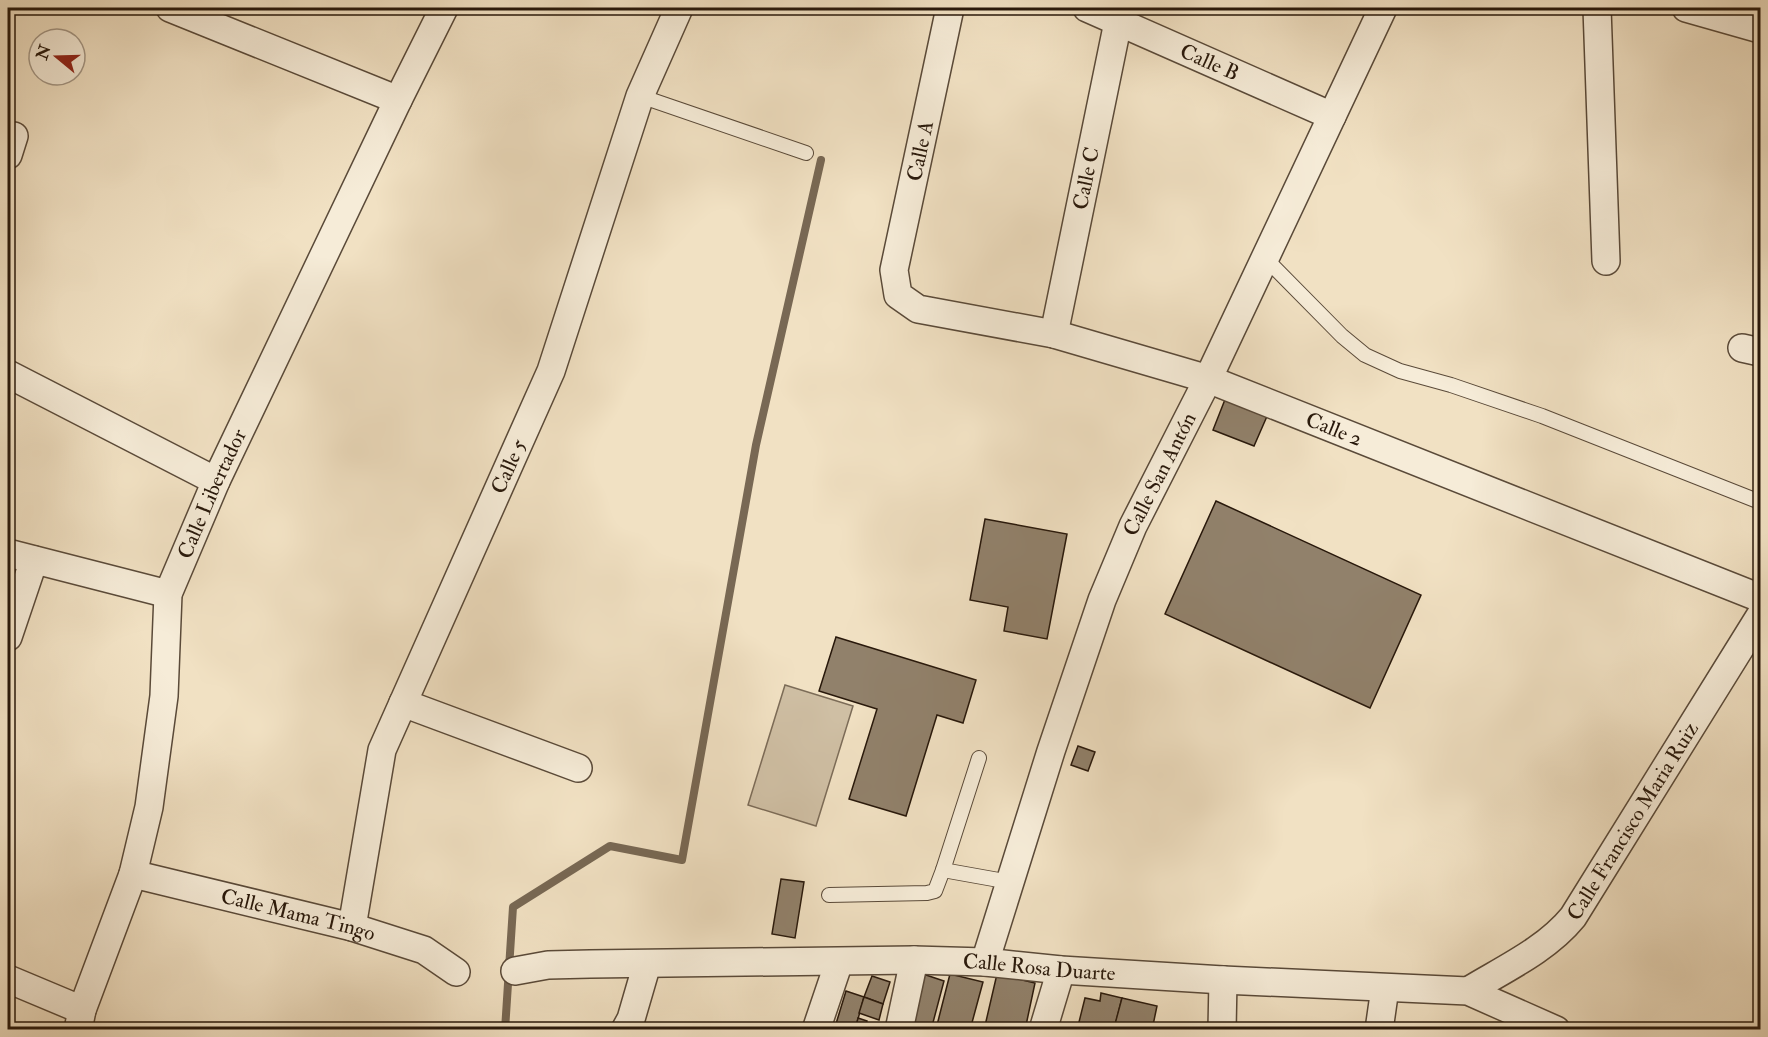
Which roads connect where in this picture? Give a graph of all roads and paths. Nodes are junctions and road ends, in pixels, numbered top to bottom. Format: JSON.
{"nodes":[{"id":1,"x":170,"y":8,"type":"edge"},
{"id":2,"x":444,"y":8,"type":"edge"},
{"id":3,"x":679,"y":8,"type":"edge"},
{"id":4,"x":950,"y":8,"type":"edge"},
{"id":5,"x":1087,"y":8,"type":"edge"},
{"id":6,"x":1383,"y":8,"type":"edge"},
{"id":7,"x":1597,"y":8,"type":"edge"},
{"id":8,"x":1686,"y":8,"type":"edge"},
{"id":9,"x":1118,"y":22,"type":"junction"},
{"id":10,"x":1761,"y":29,"type":"edge"},
{"id":11,"x":640,"y":96,"type":"junction"},
{"id":12,"x":398,"y":100,"type":"junction"},
{"id":13,"x":1332,"y":116,"type":"junction"},
{"id":14,"x":806,"y":153,"type":"dead end"},
{"id":15,"x":1265,"y":258,"type":"junction"},
{"id":16,"x":1606,"y":261,"type":"dead end"},
{"id":17,"x":898,"y":294,"type":"joint"},
{"id":18,"x":1054,"y":334,"type":"junction"},
{"id":19,"x":8,"y":374,"type":"edge"},
{"id":20,"x":1208,"y":379,"type":"junction"},
{"id":21,"x":216,"y":481,"type":"junction"},
{"id":22,"x":1761,"y":502,"type":"edge"},
{"id":23,"x":8,"y":553,"type":"edge"},
{"id":24,"x":34,"y":560,"type":"junction"},
{"id":25,"x":168,"y":594,"type":"junction"},
{"id":26,"x":1761,"y":598,"type":"edge"},
{"id":27,"x":1761,"y":616,"type":"edge"},
{"id":28,"x":8,"y":637,"type":"edge"},
{"id":29,"x":403,"y":703,"type":"junction"},
{"id":30,"x":979,"y":758,"type":"dead end"},
{"id":31,"x":578,"y":768,"type":"dead end"},
{"id":32,"x":943,"y":870,"type":"junction"},
{"id":33,"x":134,"y":874,"type":"junction"},
{"id":34,"x":1010,"y":882,"type":"junction"},
{"id":35,"x":829,"y":895,"type":"dead end"},
{"id":36,"x":352,"y":927,"type":"junction"},
{"id":37,"x":914,"y":960,"type":"junction"},
{"id":38,"x":839,"y":962,"type":"junction"},
{"id":39,"x":985,"y":962,"type":"junction"},
{"id":40,"x":647,"y":964,"type":"junction"},
{"id":41,"x":1061,"y":970,"type":"junction"},
{"id":42,"x":515,"y":971,"type":"dead end"},
{"id":43,"x":456,"y":972,"type":"dead end"},
{"id":44,"x":8,"y":979,"type":"edge"},
{"id":45,"x":1223,"y":980,"type":"junction"},
{"id":46,"x":1385,"y":988,"type":"junction"},
{"id":47,"x":1468,"y":991,"type":"junction"},
{"id":48,"x":80,"y":1020,"type":"edge"},
{"id":49,"x":625,"y":1029,"type":"edge"},
{"id":50,"x":816,"y":1029,"type":"edge"},
{"id":51,"x":898,"y":1029,"type":"edge"},
{"id":52,"x":1043,"y":1029,"type":"edge"},
{"id":53,"x":1222,"y":1029,"type":"edge"},
{"id":54,"x":1379,"y":1029,"type":"edge"},
{"id":55,"x":1556,"y":1029,"type":"edge"}],
"edges":[{"from":1,"to":12,"type":"street"},
{"from":2,"to":12,"type":"street","name":"Calle Libertador"},
{"from":3,"to":11,"type":"street","name":"Calle 5"},
{"from":4,"to":17,"type":"street","name":"Calle A"},
{"from":5,"to":9,"type":"street","name":"Calle B"},
{"from":6,"to":13,"type":"street","name":"Calle San Antón"},
{"from":7,"to":16,"type":"street"},
{"from":8,"to":10,"type":"street"},
{"from":9,"to":13,"type":"street","name":"Calle B"},
{"from":9,"to":18,"type":"street","name":"Calle C"},
{"from":11,"to":14,"type":"lane"},
{"from":11,"to":29,"type":"street","name":"Calle 5"},
{"from":12,"to":21,"type":"street","name":"Calle Libertador"},
{"from":13,"to":15,"type":"street","name":"Calle San Antón"},
{"from":15,"to":20,"type":"street","name":"Calle San Antón"},
{"from":15,"to":22,"type":"lane"},
{"from":17,"to":18,"type":"street","name":"Calle 2"},
{"from":18,"to":20,"type":"street","name":"Calle 2"},
{"from":19,"to":21,"type":"street"},
{"from":20,"to":26,"type":"street","name":"Calle 2"},
{"from":20,"to":34,"type":"street","name":"Calle San Antón"},
{"from":21,"to":25,"type":"street","name":"Calle Libertador"},
{"from":23,"to":24,"type":"street"},
{"from":24,"to":25,"type":"street"},
{"from":24,"to":28,"type":"street"},
{"from":25,"to":33,"type":"street","name":"Calle Libertador"},
{"from":27,"to":47,"type":"street","name":"Calle Francisco Maria Ruiz"},
{"from":29,"to":31,"type":"street"},
{"from":29,"to":36,"type":"street","name":"Calle 5"},
{"from":30,"to":32,"type":"lane"},
{"from":32,"to":34,"type":"lane"},
{"from":32,"to":35,"type":"lane"},
{"from":33,"to":36,"type":"street","name":"Calle Mama Tingo"},
{"from":33,"to":48,"type":"street","name":"Calle Libertador"},
{"from":34,"to":39,"type":"street","name":"Calle San Antón"},
{"from":36,"to":43,"type":"street","name":"Calle Mama Tingo"},
{"from":37,"to":38,"type":"street","name":"Calle Rosa Duarte"},
{"from":37,"to":39,"type":"street","name":"Calle Rosa Duarte"},
{"from":37,"to":51,"type":"street"},
{"from":38,"to":40,"type":"street","name":"Calle Rosa Duarte"},
{"from":38,"to":50,"type":"street"},
{"from":39,"to":41,"type":"street","name":"Calle Rosa Duarte"},
{"from":40,"to":42,"type":"street","name":"Calle Rosa Duarte"},
{"from":40,"to":49,"type":"street"},
{"from":41,"to":45,"type":"street","name":"Calle Rosa Duarte"},
{"from":41,"to":52,"type":"street"},
{"from":44,"to":48,"type":"street"},
{"from":45,"to":46,"type":"street","name":"Calle Rosa Duarte"},
{"from":45,"to":53,"type":"street"},
{"from":46,"to":47,"type":"street","name":"Calle Rosa Duarte"},
{"from":46,"to":54,"type":"street"},
{"from":47,"to":55,"type":"street","name":"Calle Rosa Duarte"}]}
